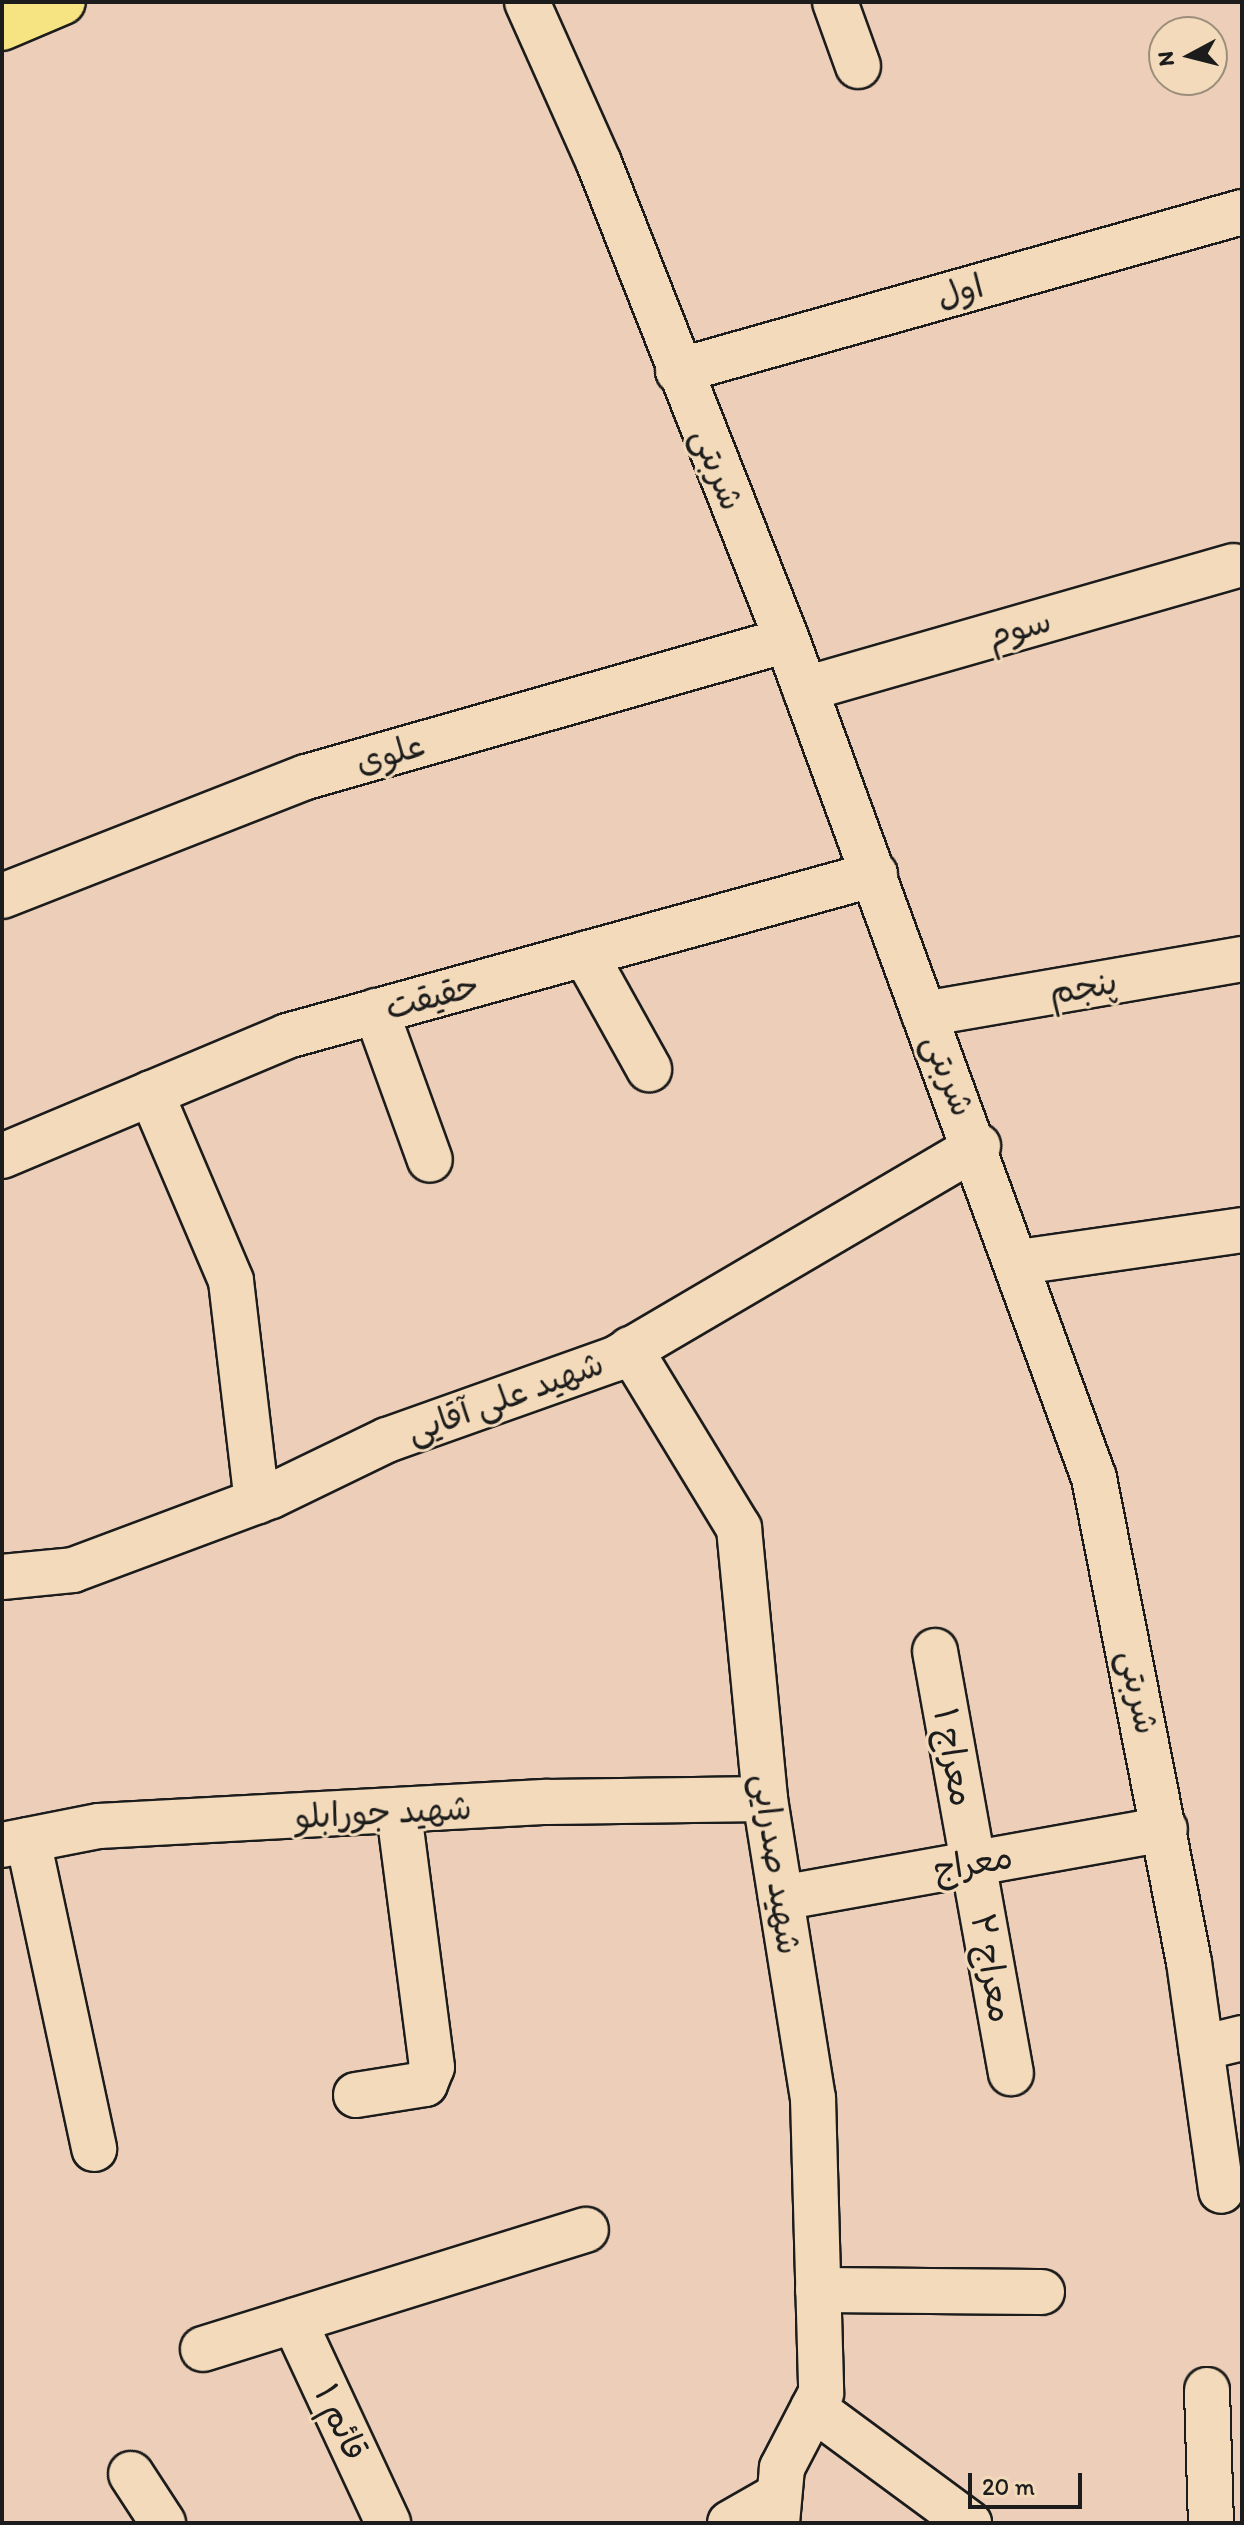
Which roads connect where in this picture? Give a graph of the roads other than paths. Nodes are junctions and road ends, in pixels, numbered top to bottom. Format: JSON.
{"nodes":[{"id":1,"x":63,"y":2,"type":"edge"},
{"id":2,"x":527,"y":2,"type":"edge"},
{"id":3,"x":835,"y":2,"type":"edge"},
{"id":4,"x":2,"y":28,"type":"edge"},
{"id":5,"x":858,"y":66,"type":"dead end"},
{"id":6,"x":1242,"y":212,"type":"edge"},
{"id":7,"x":678,"y":371,"type":"junction"},
{"id":8,"x":1234,"y":566,"type":"dead end"},
{"id":9,"x":787,"y":640,"type":"junction"},
{"id":10,"x":805,"y":689,"type":"junction"},
{"id":11,"x":875,"y":874,"type":"junction"},
{"id":12,"x":2,"y":896,"type":"edge"},
{"id":13,"x":585,"y":954,"type":"junction"},
{"id":14,"x":1242,"y":959,"type":"edge"},
{"id":15,"x":376,"y":1011,"type":"junction"},
{"id":16,"x":924,"y":1014,"type":"junction"},
{"id":17,"x":649,"y":1069,"type":"dead end"},
{"id":18,"x":151,"y":1093,"type":"junction"},
{"id":19,"x":978,"y":1146,"type":"junction"},
{"id":20,"x":2,"y":1156,"type":"edge"},
{"id":21,"x":430,"y":1160,"type":"dead end"},
{"id":22,"x":1242,"y":1230,"type":"edge"},
{"id":23,"x":1020,"y":1262,"type":"junction"},
{"id":24,"x":630,"y":1349,"type":"junction"},
{"id":25,"x":257,"y":1501,"type":"junction"},
{"id":26,"x":2,"y":1577,"type":"edge"},
{"id":27,"x":935,"y":1651,"type":"dead end"},
{"id":28,"x":765,"y":1799,"type":"junction"},
{"id":29,"x":399,"y":1813,"type":"junction"},
{"id":30,"x":1165,"y":1829,"type":"junction"},
{"id":31,"x":15,"y":1842,"type":"edge"},
{"id":32,"x":973,"y":1863,"type":"junction"},
{"id":33,"x":781,"y":1898,"type":"junction"},
{"id":34,"x":1222,"y":2043,"type":"edge"},
{"id":35,"x":1011,"y":2073,"type":"dead end"},
{"id":36,"x":356,"y":2095,"type":"dead end"},
{"id":37,"x":94,"y":2149,"type":"dead end"},
{"id":38,"x":1221,"y":2191,"type":"dead end"},
{"id":39,"x":586,"y":2230,"type":"dead end"},
{"id":40,"x":818,"y":2290,"type":"junction"},
{"id":41,"x":1042,"y":2292,"type":"dead end"},
{"id":42,"x":294,"y":2321,"type":"junction"},
{"id":43,"x":203,"y":2349,"type":"dead end"},
{"id":44,"x":1207,"y":2390,"type":"dead end"},
{"id":45,"x":813,"y":2408,"type":"junction"},
{"id":46,"x":131,"y":2474,"type":"dead end"},
{"id":47,"x":778,"y":2509,"type":"edge"},
{"id":48,"x":163,"y":2523,"type":"edge"},
{"id":49,"x":388,"y":2523,"type":"edge"},
{"id":50,"x":730,"y":2523,"type":"edge"},
{"id":51,"x":969,"y":2523,"type":"edge"},
{"id":52,"x":1211,"y":2523,"type":"edge"}],
"edges":[{"from":1,"to":4,"type":"main road"},
{"from":2,"to":7,"type":"street","name":"شربتی"},
{"from":3,"to":5,"type":"street"},
{"from":6,"to":7,"type":"street","name":"اول"},
{"from":7,"to":9,"type":"street","name":"شربتی"},
{"from":8,"to":10,"type":"street","name":"سوم"},
{"from":9,"to":10,"type":"street","name":"شربتی"},
{"from":9,"to":12,"type":"street","name":"علوی"},
{"from":10,"to":11,"type":"street","name":"شربتی"},
{"from":11,"to":13,"type":"street","name":"حقیقت"},
{"from":11,"to":16,"type":"street","name":"شربتی"},
{"from":13,"to":15,"type":"street","name":"حقیقت"},
{"from":13,"to":17,"type":"street"},
{"from":14,"to":16,"type":"street","name":"پنجم"},
{"from":15,"to":18,"type":"street","name":"حقیقت"},
{"from":15,"to":21,"type":"street"},
{"from":16,"to":19,"type":"street","name":"شربتی"},
{"from":18,"to":20,"type":"street","name":"حقیقت"},
{"from":18,"to":25,"type":"street"},
{"from":19,"to":23,"type":"street","name":"شربتی"},
{"from":19,"to":24,"type":"street","name":"شهید علی آقایی"},
{"from":22,"to":23,"type":"street"},
{"from":23,"to":30,"type":"street","name":"شربتی"},
{"from":24,"to":25,"type":"street","name":"شهید علی آقایی"},
{"from":24,"to":28,"type":"street","name":"شهید صدرایی"},
{"from":25,"to":26,"type":"street","name":"شهید علی آقایی"},
{"from":27,"to":32,"type":"street","name":"معراج ۱"},
{"from":28,"to":29,"type":"street","name":"شهید جورابلو"},
{"from":28,"to":33,"type":"street","name":"شهید صدرایی"},
{"from":29,"to":31,"type":"street","name":"شهید جورابلو"},
{"from":29,"to":36,"type":"street"},
{"from":30,"to":32,"type":"street","name":"معراج"},
{"from":30,"to":34,"type":"street","name":"شربتی"},
{"from":31,"to":37,"type":"street"},
{"from":32,"to":33,"type":"street","name":"معراج"},
{"from":32,"to":35,"type":"street","name":"معراج ۲"},
{"from":33,"to":40,"type":"street","name":"شهید صدرایی"},
{"from":34,"to":38,"type":"street","name":"شربتی"},
{"from":39,"to":42,"type":"street"},
{"from":40,"to":41,"type":"street"},
{"from":40,"to":45,"type":"street","name":"شهید صدرایی"},
{"from":42,"to":43,"type":"street"},
{"from":42,"to":49,"type":"street","name":"قائم ۱"},
{"from":44,"to":52,"type":"street"},
{"from":45,"to":47,"type":"street","name":"شهید صدرایی"},
{"from":45,"to":51,"type":"street"},
{"from":46,"to":48,"type":"street"},
{"from":47,"to":50,"type":"street"}]}
